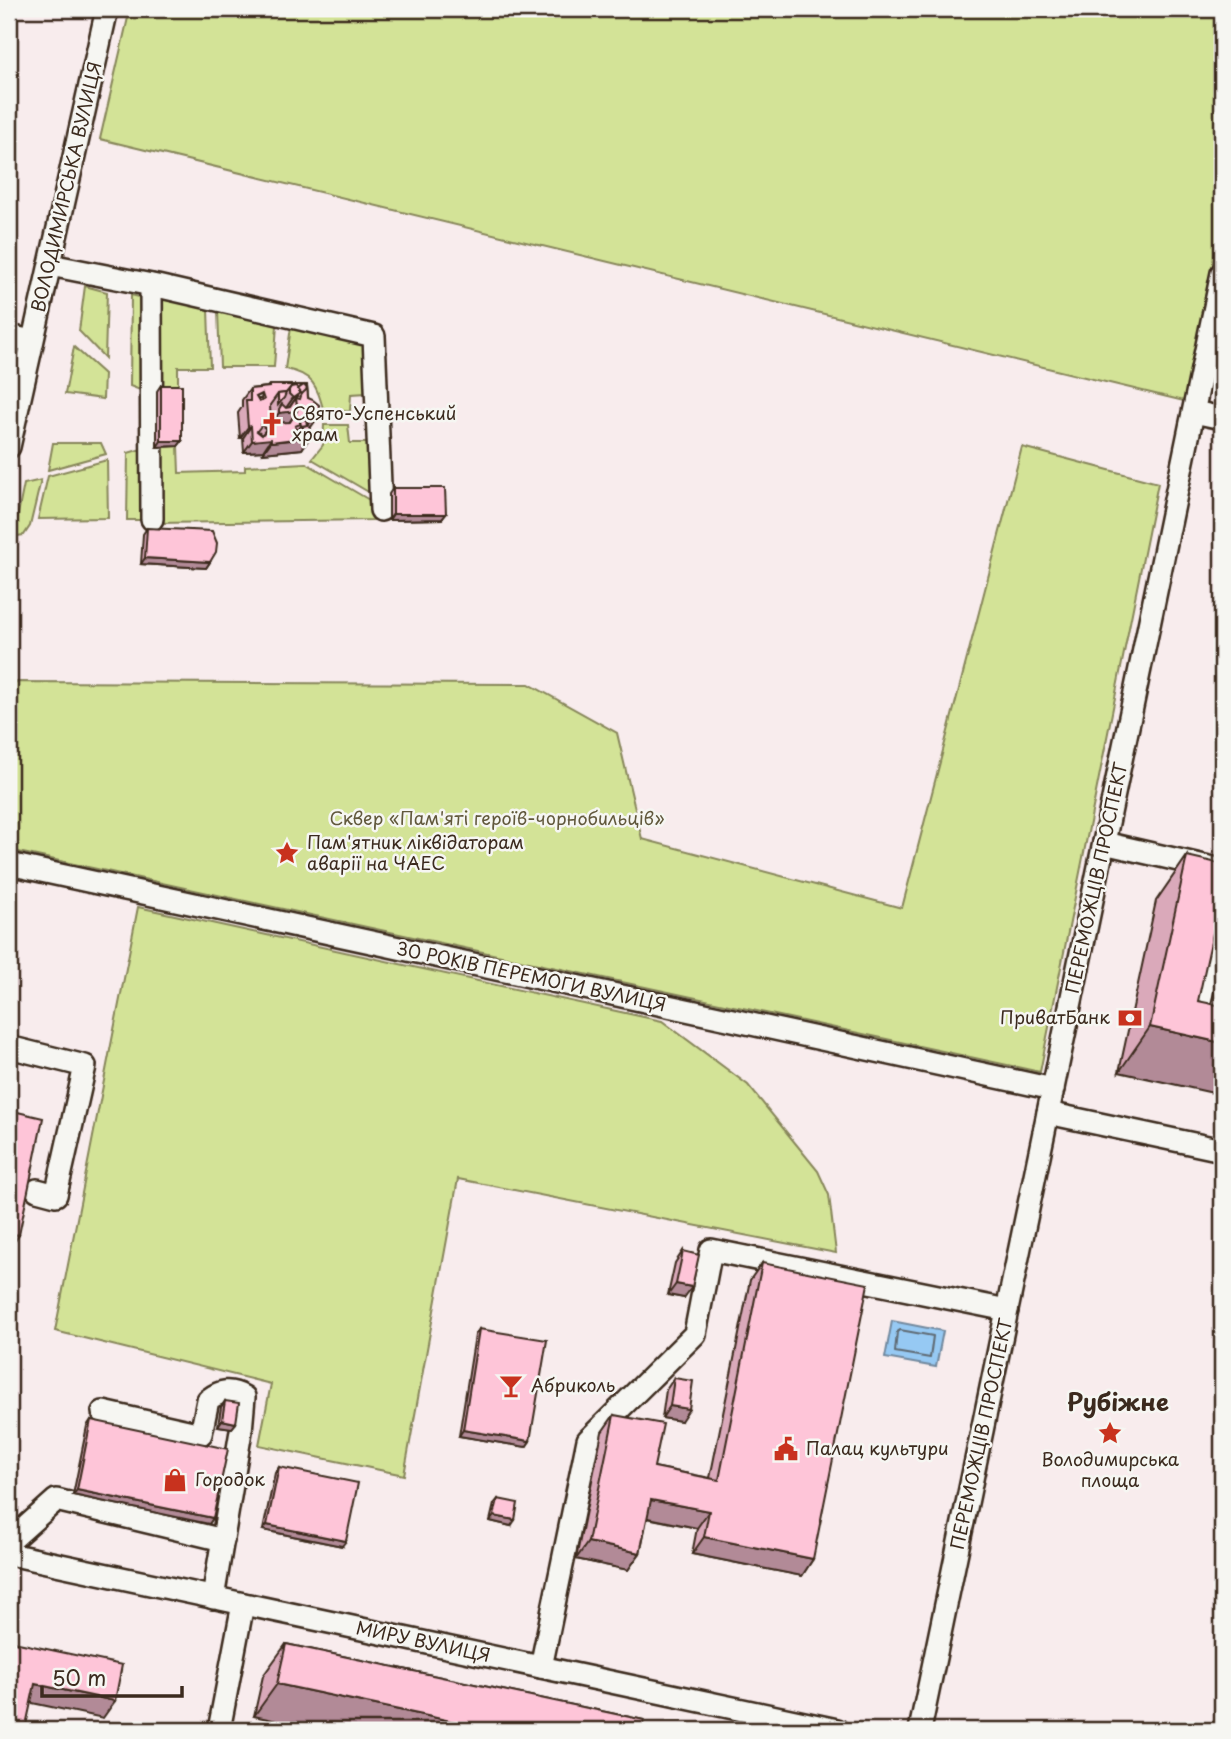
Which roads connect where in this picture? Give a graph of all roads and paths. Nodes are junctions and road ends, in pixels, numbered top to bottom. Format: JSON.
{"nodes":[{"id":1,"x":107,"y":9,"type":"edge"},
{"id":2,"x":50,"y":265,"type":"junction"},
{"id":3,"x":1222,"y":273,"type":"edge"},
{"id":4,"x":151,"y":285,"type":"junction"},
{"id":5,"x":9,"y":336,"type":"edge"},
{"id":6,"x":32,"y":341,"type":"junction"},
{"id":7,"x":1194,"y":412,"type":"junction"},
{"id":8,"x":1222,"y":418,"type":"edge"},
{"id":9,"x":9,"y":447,"type":"edge"},
{"id":10,"x":381,"y":510,"type":"dead end"},
{"id":11,"x":152,"y":519,"type":"dead end"},
{"id":12,"x":1104,"y":844,"type":"junction"},
{"id":13,"x":9,"y":864,"type":"edge"},
{"id":14,"x":1222,"y":870,"type":"edge"},
{"id":15,"x":1222,"y":915,"type":"edge"},
{"id":16,"x":1222,"y":1030,"type":"edge"},
{"id":17,"x":9,"y":1047,"type":"edge"},
{"id":18,"x":1053,"y":1089,"type":"junction"},
{"id":19,"x":1048,"y":1113,"type":"junction"},
{"id":20,"x":1222,"y":1150,"type":"edge"},
{"id":21,"x":37,"y":1190,"type":"dead end"},
{"id":22,"x":1007,"y":1310,"type":"junction"},
{"id":23,"x":103,"y":1412,"type":"dead end"},
{"id":24,"x":223,"y":1540,"type":"junction"},
{"id":25,"x":9,"y":1542,"type":"edge"},
{"id":26,"x":9,"y":1554,"type":"edge"},
{"id":27,"x":213,"y":1598,"type":"junction"},
{"id":28,"x":243,"y":1604,"type":"junction"},
{"id":29,"x":541,"y":1667,"type":"junction"},
{"id":30,"x":219,"y":1730,"type":"edge"},
{"id":31,"x":838,"y":1730,"type":"edge"},
{"id":32,"x":920,"y":1730,"type":"edge"}],
"edges":[{"from":1,"to":2,"type":"street","name":"ВОЛОДИМИРСЬКА ВУЛИЦЯ"},
{"from":2,"to":4,"type":"street"},
{"from":2,"to":6,"type":"street","name":"ВОЛОДИМИРСЬКА ВУЛИЦЯ"},
{"from":3,"to":7,"type":"street","name":"ПЕРЕМОЖЦІВ ПРОСПЕКТ"},
{"from":4,"to":10,"type":"street"},
{"from":4,"to":11,"type":"street"},
{"from":5,"to":6,"type":"street"},
{"from":6,"to":9,"type":"street","name":"ВОЛОДИМИРСЬКА ВУЛИЦЯ"},
{"from":7,"to":8,"type":"street"},
{"from":7,"to":12,"type":"street","name":"ПЕРЕМОЖЦІВ ПРОСПЕКТ"},
{"from":12,"to":14,"type":"street"},
{"from":12,"to":18,"type":"street","name":"ПЕРЕМОЖЦІВ ПРОСПЕКТ"},
{"from":13,"to":18,"type":"street","name":"30 РОКІВ ПЕРЕМОГИ ВУЛИЦЯ"},
{"from":15,"to":16,"type":"street"},
{"from":17,"to":21,"type":"street"},
{"from":18,"to":19,"type":"street","name":"ПЕРЕМОЖЦІВ ПРОСПЕКТ"},
{"from":19,"to":20,"type":"street"},
{"from":19,"to":22,"type":"street","name":"ПЕРЕМОЖЦІВ ПРОСПЕКТ"},
{"from":22,"to":29,"type":"street"},
{"from":22,"to":32,"type":"street","name":"ПЕРЕМОЖЦІВ ПРОСПЕКТ"},
{"from":23,"to":24,"type":"street"},
{"from":24,"to":25,"type":"street"},
{"from":24,"to":27,"type":"street"},
{"from":26,"to":27,"type":"street","name":"МИРУ ВУЛИЦЯ"},
{"from":27,"to":28,"type":"street","name":"МИРУ ВУЛИЦЯ"},
{"from":28,"to":29,"type":"street","name":"МИРУ ВУЛИЦЯ"},
{"from":28,"to":30,"type":"street"},
{"from":29,"to":31,"type":"street","name":"МИРУ ВУЛИЦЯ"}]}
